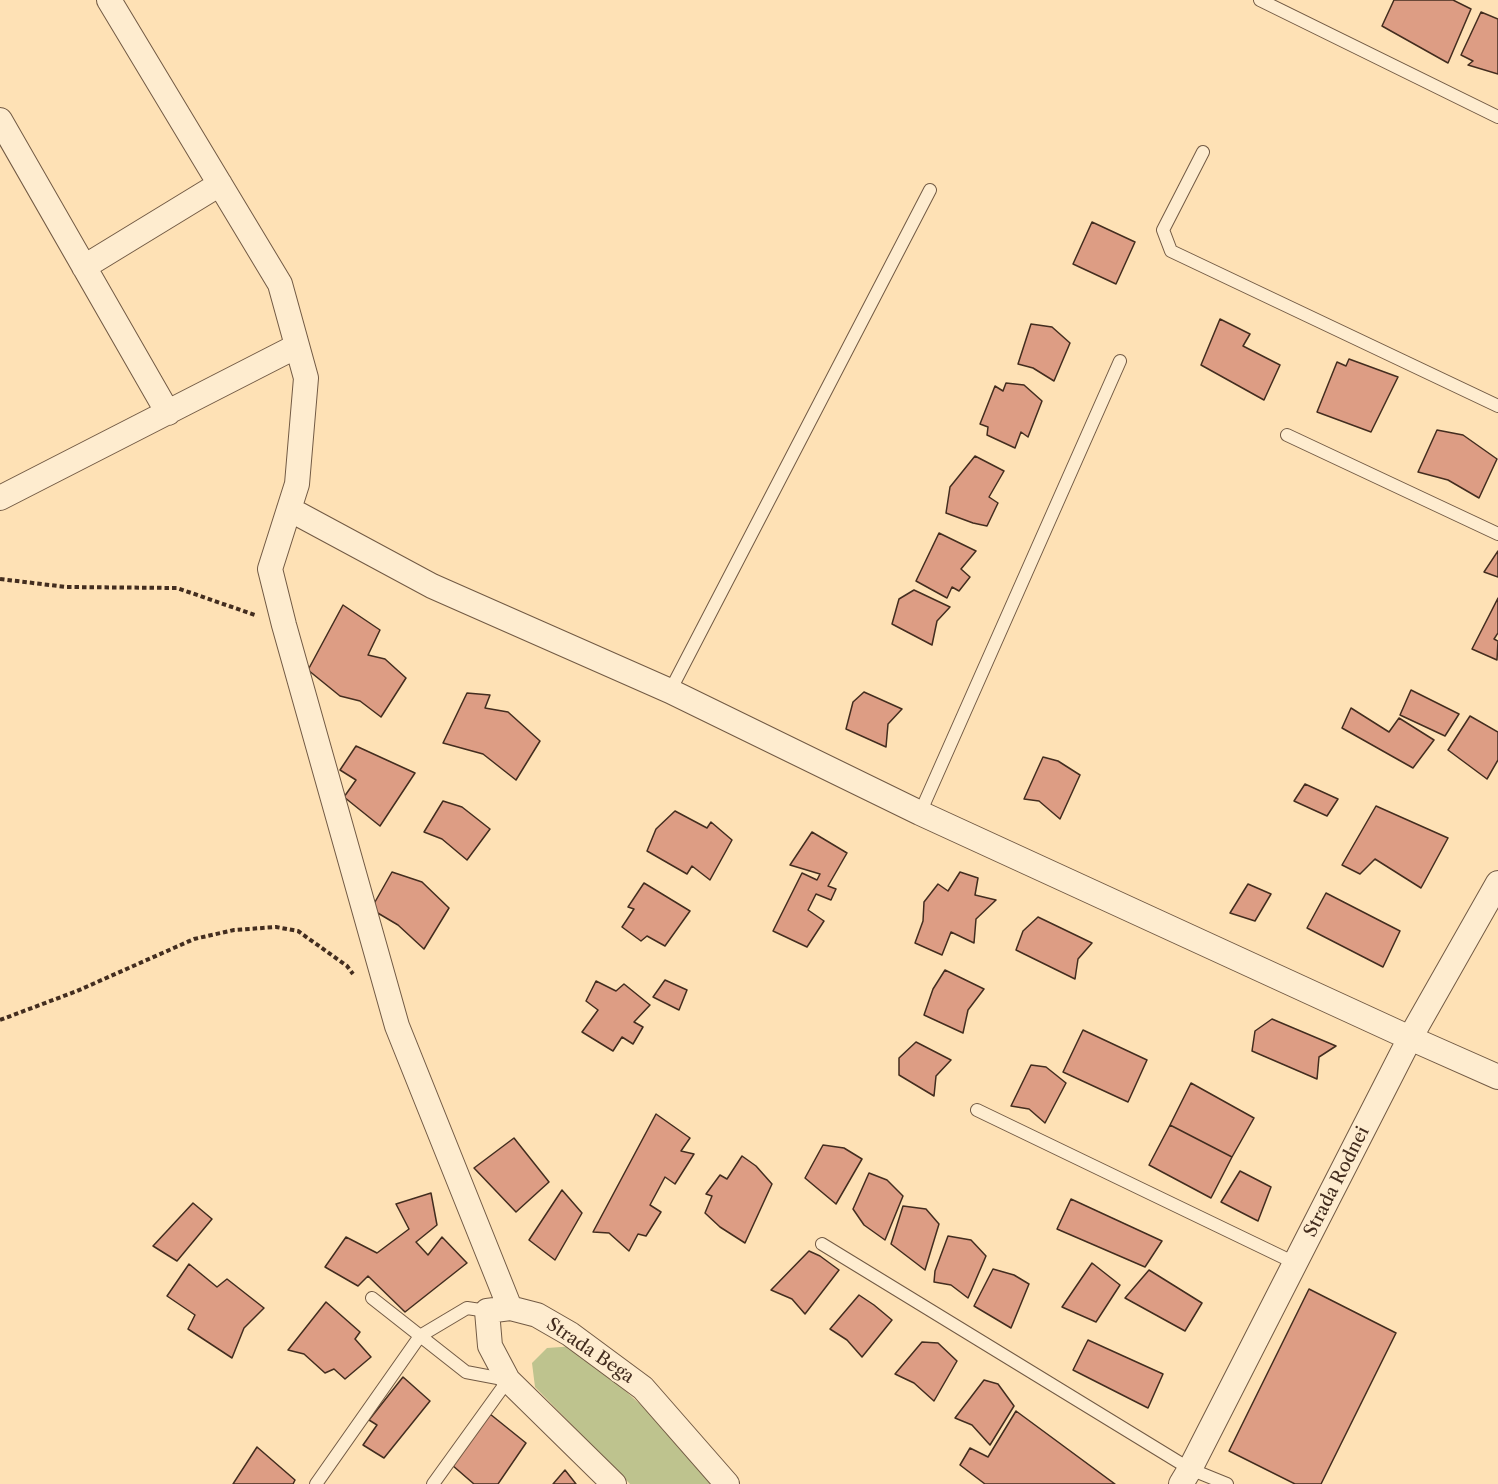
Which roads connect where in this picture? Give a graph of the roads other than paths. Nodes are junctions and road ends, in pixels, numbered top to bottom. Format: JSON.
{"nodes":[{"id":1,"x":109,"y":0,"type":"edge"},
{"id":2,"x":1260,"y":0,"type":"edge"},
{"id":3,"x":1498,"y":117,"type":"edge"},
{"id":4,"x":0,"y":120,"type":"edge"},
{"id":5,"x":1203,"y":152,"type":"dead end"},
{"id":6,"x":220,"y":184,"type":"junction"},
{"id":7,"x":930,"y":190,"type":"dead end"},
{"id":8,"x":84,"y":267,"type":"junction"},
{"id":9,"x":297,"y":346,"type":"junction"},
{"id":10,"x":1120,"y":361,"type":"dead end"},
{"id":11,"x":1498,"y":406,"type":"edge"},
{"id":12,"x":168,"y":413,"type":"junction"},
{"id":13,"x":1287,"y":435,"type":"dead end"},
{"id":14,"x":0,"y":498,"type":"edge"},
{"id":15,"x":289,"y":510,"type":"junction"},
{"id":16,"x":1498,"y":534,"type":"edge"},
{"id":17,"x":670,"y":691,"type":"junction"},
{"id":18,"x":920,"y":813,"type":"junction"},
{"id":19,"x":1498,"y":883,"type":"edge"},
{"id":20,"x":1410,"y":1038,"type":"junction"},
{"id":21,"x":1498,"y":1077,"type":"edge"},
{"id":22,"x":977,"y":1110,"type":"dead end"},
{"id":23,"x":822,"y":1245,"type":"dead end"},
{"id":24,"x":1295,"y":1263,"type":"junction"},
{"id":25,"x":372,"y":1298,"type":"dead end"},
{"id":26,"x":499,"y":1309,"type":"junction"},
{"id":27,"x":420,"y":1336,"type":"junction"},
{"id":28,"x":508,"y":1380,"type":"junction"},
{"id":29,"x":1185,"y":1477,"type":"edge"},
{"id":30,"x":316,"y":1484,"type":"edge"},
{"id":31,"x":433,"y":1484,"type":"edge"},
{"id":32,"x":614,"y":1484,"type":"edge"},
{"id":33,"x":727,"y":1484,"type":"edge"},
{"id":34,"x":1227,"y":1484,"type":"edge"}],
"edges":[{"from":1,"to":6,"type":"street"},
{"from":2,"to":3,"type":"lane"},
{"from":4,"to":8,"type":"street"},
{"from":5,"to":11,"type":"lane"},
{"from":6,"to":8,"type":"street"},
{"from":6,"to":9,"type":"street"},
{"from":7,"to":17,"type":"lane"},
{"from":8,"to":12,"type":"street"},
{"from":9,"to":12,"type":"street"},
{"from":9,"to":15,"type":"street"},
{"from":10,"to":18,"type":"lane"},
{"from":12,"to":14,"type":"street"},
{"from":13,"to":16,"type":"lane"},
{"from":15,"to":17,"type":"street"},
{"from":15,"to":26,"type":"street"},
{"from":17,"to":18,"type":"street"},
{"from":18,"to":20,"type":"street"},
{"from":19,"to":20,"type":"street","name":"Strada Rodnei"},
{"from":20,"to":21,"type":"street"},
{"from":20,"to":24,"type":"street","name":"Strada Rodnei"},
{"from":22,"to":24,"type":"lane"},
{"from":23,"to":29,"type":"lane"},
{"from":24,"to":29,"type":"street","name":"Strada Rodnei"},
{"from":25,"to":27,"type":"lane"},
{"from":26,"to":27,"type":"lane"},
{"from":26,"to":28,"type":"street"},
{"from":26,"to":33,"type":"street","name":"Strada Bega"},
{"from":27,"to":28,"type":"lane"},
{"from":27,"to":30,"type":"lane"},
{"from":28,"to":31,"type":"lane"},
{"from":28,"to":32,"type":"street"},
{"from":29,"to":34,"type":"lane"}]}
